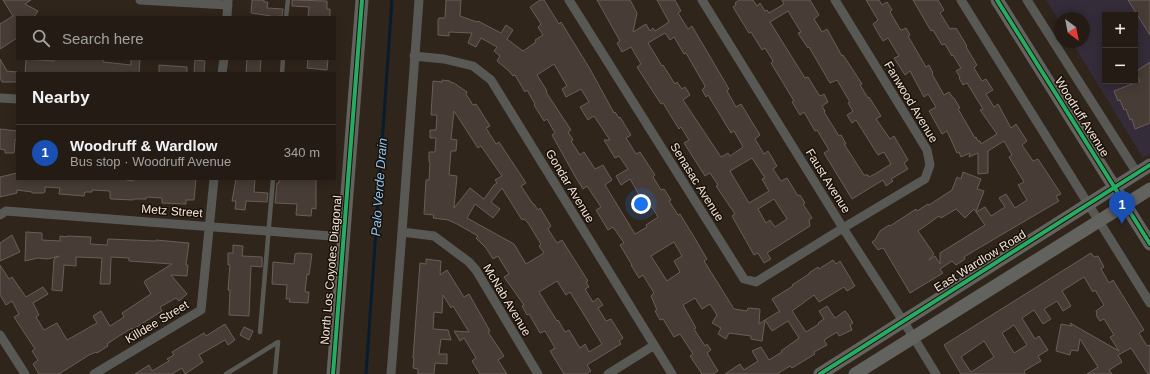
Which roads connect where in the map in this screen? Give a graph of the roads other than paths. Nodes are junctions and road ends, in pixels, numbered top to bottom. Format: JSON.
{"nodes":[{"id":1,"x":140,"y":0,"type":"edge"},
{"id":2,"x":288,"y":0,"type":"edge"},
{"id":3,"x":362,"y":0,"type":"edge"},
{"id":4,"x":419,"y":0,"type":"edge"},
{"id":5,"x":569,"y":0,"type":"edge"},
{"id":6,"x":702,"y":0,"type":"edge"},
{"id":7,"x":835,"y":0,"type":"edge"},
{"id":8,"x":961,"y":0,"type":"edge"},
{"id":9,"x":997,"y":0,"type":"edge"},
{"id":10,"x":1027,"y":0,"type":"edge"},
{"id":11,"x":228,"y":3,"type":"edge"},
{"id":12,"x":227,"y":16,"type":"edge"},
{"id":13,"x":286,"y":16,"type":"edge"},
{"id":14,"x":414,"y":56,"type":"junction"},
{"id":15,"x":224,"y":60,"type":"edge"},
{"id":16,"x":283,"y":60,"type":"edge"},
{"id":17,"x":222,"y":72,"type":"edge"},
{"id":18,"x":282,"y":72,"type":"edge"},
{"id":19,"x":0,"y":98,"type":"edge"},
{"id":20,"x":16,"y":99,"type":"edge"},
{"id":21,"x":1150,"y":165,"type":"edge"},
{"id":22,"x":1137,"y":173,"type":"junction"},
{"id":23,"x":214,"y":180,"type":"edge"},
{"id":24,"x":274,"y":180,"type":"edge"},
{"id":25,"x":1115,"y":187,"type":"junction"},
{"id":26,"x":1150,"y":190,"type":"edge"},
{"id":27,"x":1125,"y":204,"type":"junction"},
{"id":28,"x":1088,"y":205,"type":"junction"},
{"id":29,"x":0,"y":215,"type":"edge"},
{"id":30,"x":1099,"y":221,"type":"junction"},
{"id":31,"x":210,"y":226,"type":"junction"},
{"id":32,"x":843,"y":228,"type":"junction"},
{"id":33,"x":269,"y":231,"type":"junction"},
{"id":34,"x":402,"y":232,"type":"junction"},
{"id":35,"x":344,"y":236,"type":"junction"},
{"id":36,"x":1150,"y":244,"type":"edge"},
{"id":37,"x":1150,"y":303,"type":"edge"},
{"id":38,"x":903,"y":321,"type":"junction"},
{"id":39,"x":260,"y":332,"type":"dead end"},
{"id":40,"x":0,"y":335,"type":"edge"},
{"id":41,"x":914,"y":338,"type":"junction"},
{"id":42,"x":653,"y":346,"type":"junction"},
{"id":43,"x":24,"y":374,"type":"edge"},
{"id":44,"x":94,"y":374,"type":"edge"},
{"id":45,"x":226,"y":374,"type":"edge"},
{"id":46,"x":275,"y":374,"type":"edge"},
{"id":47,"x":333,"y":374,"type":"edge"},
{"id":48,"x":391,"y":374,"type":"edge"},
{"id":49,"x":538,"y":374,"type":"edge"},
{"id":50,"x":608,"y":374,"type":"edge"},
{"id":51,"x":672,"y":374,"type":"edge"},
{"id":52,"x":820,"y":374,"type":"edge"},
{"id":53,"x":855,"y":374,"type":"edge"},
{"id":54,"x":936,"y":374,"type":"edge"}],
"edges":[{"from":1,"to":11,"type":"street"},
{"from":2,"to":13,"type":"lane"},
{"from":3,"to":35,"type":"main road","name":"North Los Coyotes Diagonal"},
{"from":4,"to":14,"type":"street"},
{"from":5,"to":32,"type":"street","name":"Senasac Avenue"},
{"from":6,"to":32,"type":"street","name":"Faust Avenue"},
{"from":7,"to":32,"type":"street","name":"Fanwood Avenue"},
{"from":8,"to":28,"type":"street"},
{"from":9,"to":25,"type":"main road","name":"Woodruff Avenue"},
{"from":10,"to":22,"type":"street","name":"Woodruff Avenue"},
{"from":11,"to":12,"type":"street"},
{"from":14,"to":34,"type":"street"},
{"from":14,"to":42,"type":"street","name":"Gondar Avenue"},
{"from":15,"to":17,"type":"street"},
{"from":16,"to":18,"type":"lane"},
{"from":19,"to":20,"type":"street"},
{"from":21,"to":22,"type":"main road","name":"East Wardlow Road"},
{"from":22,"to":25,"type":"main road","name":"East Wardlow Road"},
{"from":23,"to":31,"type":"street"},
{"from":24,"to":33,"type":"lane"},
{"from":25,"to":27,"type":"main road","name":"Woodruff Avenue"},
{"from":25,"to":28,"type":"main road","name":"East Wardlow Road"},
{"from":26,"to":27,"type":"main road"},
{"from":27,"to":30,"type":"main road"},
{"from":27,"to":36,"type":"main road","name":"Woodruff Avenue"},
{"from":28,"to":30,"type":"street"},
{"from":28,"to":38,"type":"main road","name":"East Wardlow Road"},
{"from":29,"to":31,"type":"street","name":"Metz Street"},
{"from":30,"to":37,"type":"street"},
{"from":30,"to":41,"type":"main road"},
{"from":31,"to":33,"type":"street","name":"Metz Street"},
{"from":31,"to":44,"type":"street","name":"Killdee Street"},
{"from":32,"to":38,"type":"street","name":"Faust Avenue"},
{"from":33,"to":35,"type":"street","name":"Metz Street"},
{"from":33,"to":39,"type":"lane"},
{"from":34,"to":48,"type":"street"},
{"from":34,"to":49,"type":"street","name":"McNab Avenue"},
{"from":35,"to":47,"type":"main road","name":"North Los Coyotes Diagonal"},
{"from":38,"to":41,"type":"street","name":"Faust Avenue"},
{"from":38,"to":52,"type":"main road","name":"East Wardlow Road"},
{"from":40,"to":43,"type":"street"},
{"from":41,"to":53,"type":"main road"},
{"from":41,"to":54,"type":"street","name":"Faust Avenue"},
{"from":42,"to":50,"type":"street"},
{"from":42,"to":51,"type":"street","name":"Gondar Avenue"},
{"from":45,"to":46,"type":"lane"}]}
